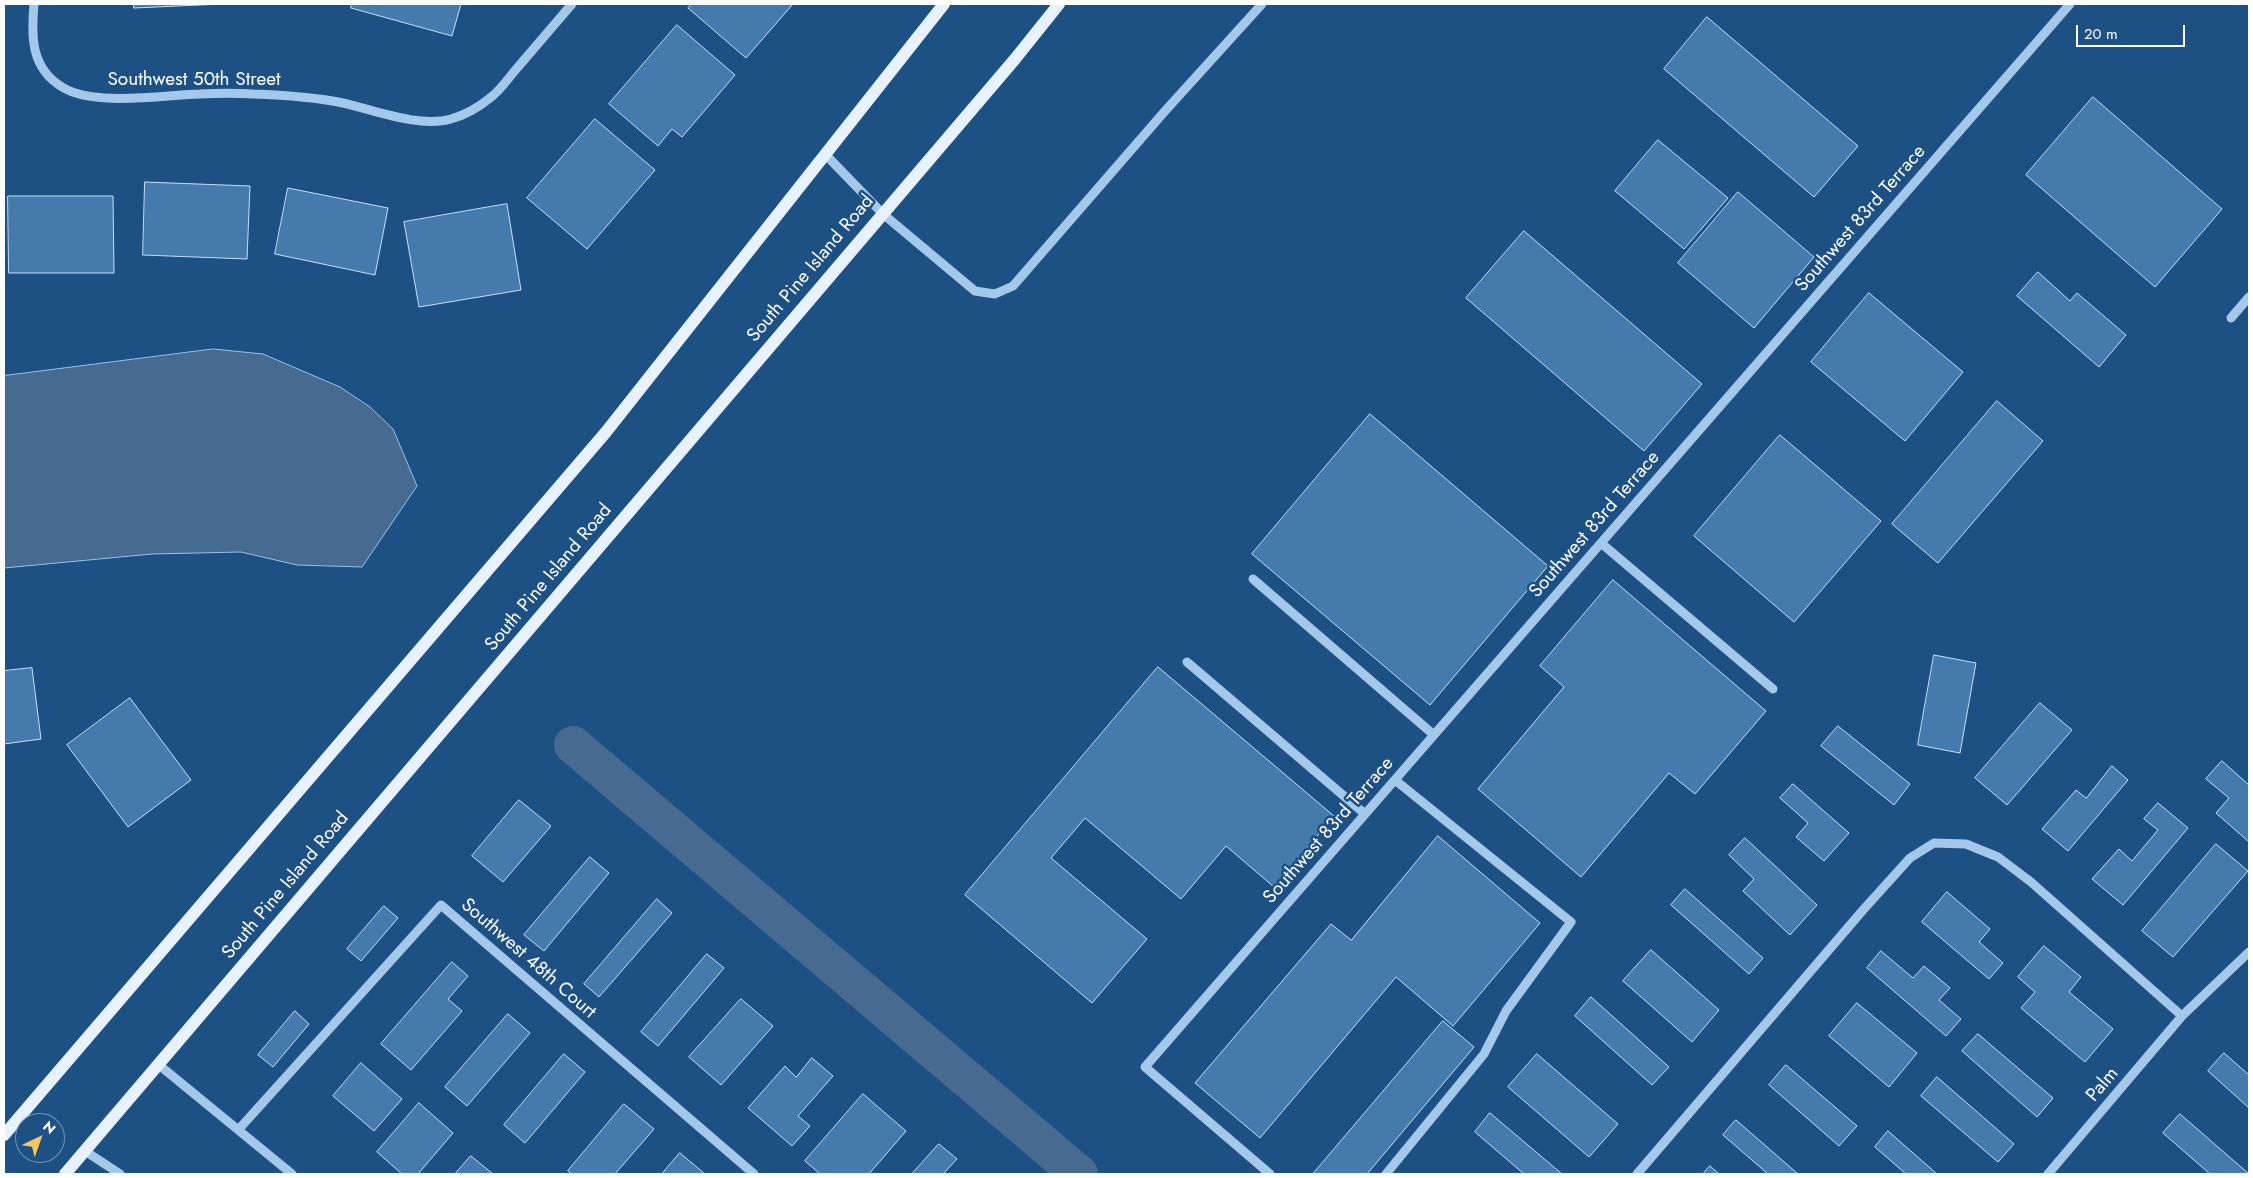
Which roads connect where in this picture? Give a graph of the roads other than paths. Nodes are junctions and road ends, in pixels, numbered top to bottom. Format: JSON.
{"nodes":[{"id":1,"x":34,"y":4,"type":"edge"},
{"id":2,"x":572,"y":4,"type":"edge"},
{"id":3,"x":944,"y":4,"type":"edge"},
{"id":4,"x":1059,"y":4,"type":"edge"},
{"id":5,"x":1262,"y":4,"type":"edge"},
{"id":6,"x":2070,"y":4,"type":"edge"},
{"id":7,"x":825,"y":154,"type":"junction"},
{"id":8,"x":883,"y":214,"type":"junction"},
{"id":9,"x":2249,"y":297,"type":"edge"},
{"id":10,"x":2231,"y":318,"type":"dead end"},
{"id":11,"x":1601,"y":543,"type":"junction"},
{"id":12,"x":1253,"y":579,"type":"dead end"},
{"id":13,"x":1187,"y":662,"type":"dead end"},
{"id":14,"x":1773,"y":689,"type":"dead end"},
{"id":15,"x":1434,"y":735,"type":"junction"},
{"id":16,"x":1395,"y":780,"type":"junction"},
{"id":17,"x":1365,"y":814,"type":"junction"},
{"id":18,"x":2249,"y":952,"type":"edge"},
{"id":19,"x":2182,"y":1016,"type":"junction"},
{"id":20,"x":159,"y":1065,"type":"junction"},
{"id":21,"x":239,"y":1129,"type":"junction"},
{"id":22,"x":4,"y":1135,"type":"edge"},
{"id":23,"x":85,"y":1151,"type":"junction"},
{"id":24,"x":65,"y":1174,"type":"edge"},
{"id":25,"x":120,"y":1174,"type":"edge"},
{"id":26,"x":292,"y":1174,"type":"edge"},
{"id":27,"x":754,"y":1174,"type":"edge"},
{"id":28,"x":1270,"y":1174,"type":"edge"},
{"id":29,"x":1386,"y":1174,"type":"edge"},
{"id":30,"x":1637,"y":1174,"type":"edge"},
{"id":31,"x":2048,"y":1174,"type":"edge"}],
"edges":[{"from":1,"to":2,"type":"street","name":"Southwest 50th Street"},
{"from":3,"to":7,"type":"main road"},
{"from":4,"to":8,"type":"main road","name":"South Pine Island Road"},
{"from":5,"to":8,"type":"street"},
{"from":6,"to":11,"type":"street","name":"Southwest 83rd Terrace"},
{"from":7,"to":8,"type":"street"},
{"from":7,"to":22,"type":"main road"},
{"from":8,"to":20,"type":"main road","name":"South Pine Island Road"},
{"from":9,"to":10,"type":"street"},
{"from":11,"to":14,"type":"street"},
{"from":11,"to":15,"type":"street","name":"Southwest 83rd Terrace"},
{"from":12,"to":15,"type":"street"},
{"from":13,"to":17,"type":"street"},
{"from":15,"to":16,"type":"street","name":"Southwest 83rd Terrace"},
{"from":16,"to":17,"type":"street","name":"Southwest 83rd Terrace"},
{"from":16,"to":29,"type":"street"},
{"from":17,"to":28,"type":"street","name":"Southwest 83rd Terrace"},
{"from":18,"to":19,"type":"street","name":"Palm"},
{"from":19,"to":30,"type":"street"},
{"from":19,"to":31,"type":"street","name":"Palm"},
{"from":20,"to":21,"type":"street"},
{"from":20,"to":23,"type":"main road","name":"South Pine Island Road"},
{"from":21,"to":26,"type":"street"},
{"from":21,"to":27,"type":"street","name":"Southwest 48th Court"},
{"from":23,"to":24,"type":"main road","name":"South Pine Island Road"},
{"from":23,"to":25,"type":"street"}]}
